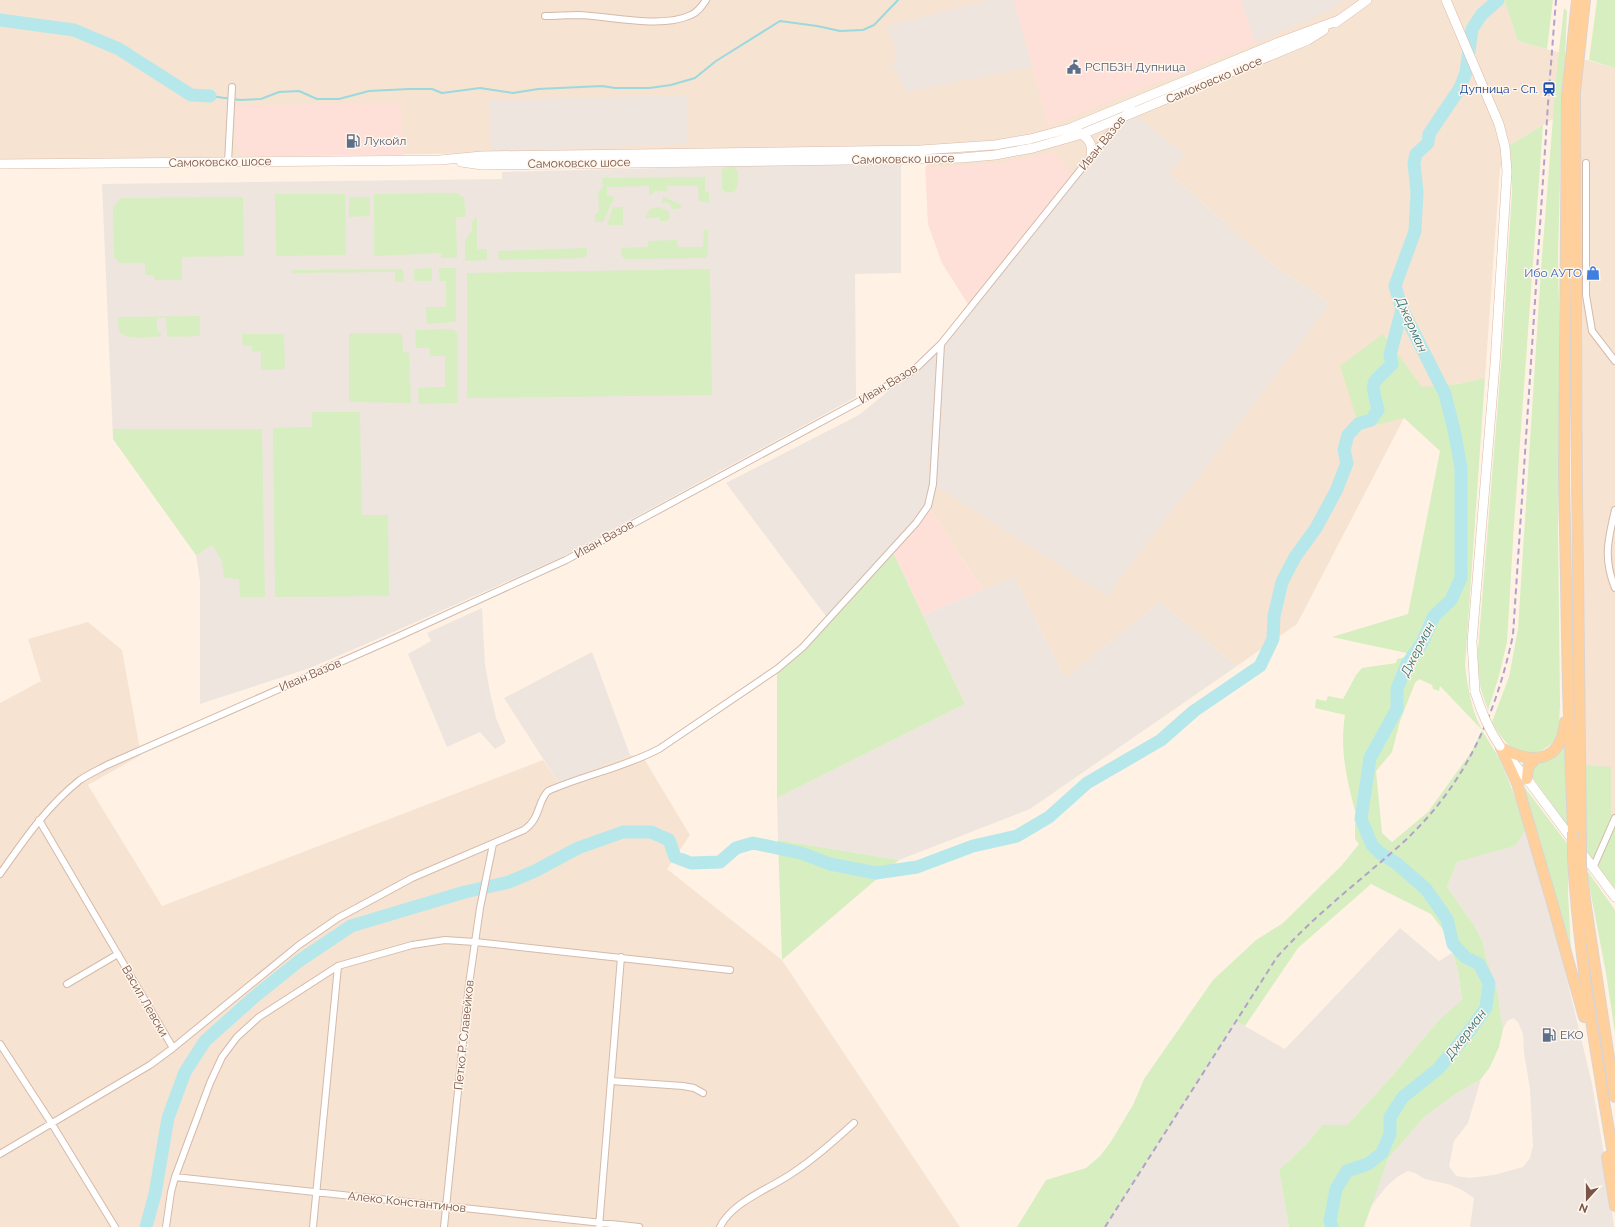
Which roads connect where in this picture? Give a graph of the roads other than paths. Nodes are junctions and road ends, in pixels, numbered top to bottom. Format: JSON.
{"nodes":[{"id":1,"x":706,"y":0,"type":"edge"},
{"id":2,"x":1367,"y":0,"type":"edge"},
{"id":3,"x":1446,"y":0,"type":"edge"},
{"id":4,"x":1577,"y":0,"type":"edge"},
{"id":5,"x":1585,"y":0,"type":"edge"},
{"id":6,"x":545,"y":16,"type":"dead end"},
{"id":7,"x":1339,"y":20,"type":"junction"},
{"id":8,"x":231,"y":90,"type":"dead end"},
{"id":9,"x":1135,"y":102,"type":"junction"},
{"id":10,"x":1123,"y":118,"type":"junction"},
{"id":11,"x":1071,"y":128,"type":"junction"},
{"id":12,"x":1082,"y":134,"type":"junction"},
{"id":13,"x":1091,"y":156,"type":"junction"},
{"id":14,"x":440,"y":160,"type":"junction"},
{"id":15,"x":228,"y":162,"type":"junction"},
{"id":16,"x":1586,"y":163,"type":"dead end"},
{"id":17,"x":0,"y":164,"type":"edge"},
{"id":18,"x":941,"y":344,"type":"junction"},
{"id":19,"x":1615,"y":362,"type":"edge"},
{"id":20,"x":1615,"y":510,"type":"edge"},
{"id":21,"x":1612,"y":571,"type":"edge"},
{"id":22,"x":1615,"y":588,"type":"edge"},
{"id":23,"x":1568,"y":688,"type":"junction"},
{"id":24,"x":1500,"y":747,"type":"junction"},
{"id":25,"x":1536,"y":758,"type":"junction"},
{"id":26,"x":1527,"y":779,"type":"junction"},
{"id":27,"x":1615,"y":818,"type":"edge"},
{"id":28,"x":39,"y":820,"type":"junction"},
{"id":29,"x":493,"y":844,"type":"junction"},
{"id":30,"x":1593,"y":868,"type":"junction"},
{"id":31,"x":0,"y":874,"type":"edge"},
{"id":32,"x":1615,"y":897,"type":"edge"},
{"id":33,"x":1578,"y":922,"type":"junction"},
{"id":34,"x":475,"y":942,"type":"junction"},
{"id":35,"x":118,"y":954,"type":"junction"},
{"id":36,"x":621,"y":957,"type":"junction"},
{"id":37,"x":338,"y":966,"type":"junction"},
{"id":38,"x":730,"y":970,"type":"dead end"},
{"id":39,"x":68,"y":984,"type":"dead end"},
{"id":40,"x":1584,"y":1017,"type":"junction"},
{"id":41,"x":1603,"y":1019,"type":"junction"},
{"id":42,"x":1615,"y":1041,"type":"edge"},
{"id":43,"x":0,"y":1044,"type":"edge"},
{"id":44,"x":173,"y":1048,"type":"junction"},
{"id":45,"x":611,"y":1082,"type":"junction"},
{"id":46,"x":703,"y":1092,"type":"dead end"},
{"id":47,"x":1615,"y":1097,"type":"edge"},
{"id":48,"x":854,"y":1123,"type":"dead end"},
{"id":49,"x":52,"y":1124,"type":"junction"},
{"id":50,"x":0,"y":1154,"type":"edge"},
{"id":51,"x":1615,"y":1166,"type":"edge"},
{"id":52,"x":174,"y":1177,"type":"junction"},
{"id":53,"x":316,"y":1193,"type":"junction"},
{"id":54,"x":1615,"y":1206,"type":"edge"},
{"id":55,"x":446,"y":1207,"type":"junction"},
{"id":56,"x":599,"y":1225,"type":"edge"},
{"id":57,"x":115,"y":1227,"type":"edge"},
{"id":58,"x":166,"y":1227,"type":"edge"},
{"id":59,"x":313,"y":1227,"type":"edge"},
{"id":60,"x":444,"y":1227,"type":"edge"},
{"id":61,"x":639,"y":1227,"type":"edge"},
{"id":62,"x":720,"y":1227,"type":"edge"}],
"edges":[{"from":1,"to":6,"type":"street"},
{"from":2,"to":7,"type":"main road","name":"Самоковско шосе"},
{"from":3,"to":24,"type":"main road","bridge":true},
{"from":4,"to":23,"type":"main road"},
{"from":5,"to":41,"type":"main road","bridge":true},
{"from":7,"to":9,"type":"main road","name":"Самоковско шосе"},
{"from":7,"to":10,"type":"main road","name":"Самоковско шосе"},
{"from":8,"to":15,"type":"street"},
{"from":9,"to":10,"type":"street","name":"Иван Вазов"},
{"from":9,"to":11,"type":"main road","name":"Самоковско шосе"},
{"from":10,"to":12,"type":"main road","name":"Самоковско шосе"},
{"from":10,"to":13,"type":"street","name":"Иван Вазов"},
{"from":11,"to":12,"type":"main road"},
{"from":11,"to":14,"type":"main road","name":"Самоковско шосе"},
{"from":12,"to":13,"type":"main road"},
{"from":12,"to":14,"type":"main road","name":"Самоковско шосе"},
{"from":13,"to":18,"type":"street","name":"Иван Вазов"},
{"from":14,"to":15,"type":"main road","name":"Самоковско шосе"},
{"from":15,"to":17,"type":"main road","name":"Самоковско шосе"},
{"from":16,"to":19,"type":"street"},
{"from":18,"to":28,"type":"street","name":"Иван Вазов"},
{"from":18,"to":29,"type":"street"},
{"from":20,"to":21,"type":"street"},
{"from":21,"to":22,"type":"street"},
{"from":23,"to":25,"type":"main road"},
{"from":23,"to":33,"type":"main road","bridge":true},
{"from":24,"to":25,"type":"main road"},
{"from":24,"to":26,"type":"main road"},
{"from":24,"to":40,"type":"main road"},
{"from":25,"to":26,"type":"main road"},
{"from":26,"to":30,"type":"main road"},
{"from":27,"to":30,"type":"street"},
{"from":28,"to":31,"type":"street","name":"Иван Вазов"},
{"from":28,"to":35,"type":"street","name":"Васил Левски"},
{"from":29,"to":34,"type":"street","name":"Петко Р. Славейков"},
{"from":29,"to":44,"type":"street"},
{"from":30,"to":32,"type":"main road"},
{"from":33,"to":40,"type":"main road"},
{"from":33,"to":51,"type":"main road"},
{"from":34,"to":36,"type":"street"},
{"from":34,"to":37,"type":"street"},
{"from":34,"to":55,"type":"street","name":"Петко Р. Славейков"},
{"from":35,"to":39,"type":"street"},
{"from":35,"to":44,"type":"street","name":"Васил Левски"},
{"from":36,"to":38,"type":"street"},
{"from":36,"to":45,"type":"street"},
{"from":37,"to":52,"type":"street"},
{"from":37,"to":53,"type":"street"},
{"from":40,"to":54,"type":"main road"},
{"from":41,"to":42,"type":"main road"},
{"from":41,"to":47,"type":"main road"},
{"from":43,"to":49,"type":"street"},
{"from":44,"to":49,"type":"street","name":"Васил Левски"},
{"from":45,"to":46,"type":"street"},
{"from":45,"to":56,"type":"street"},
{"from":48,"to":62,"type":"street"},
{"from":49,"to":50,"type":"street","name":"Васил Левски"},
{"from":49,"to":57,"type":"street"},
{"from":52,"to":53,"type":"street","name":"Алеко Константинов"},
{"from":52,"to":58,"type":"street"},
{"from":53,"to":55,"type":"street","name":"Алеко Константинов"},
{"from":53,"to":59,"type":"street"},
{"from":55,"to":56,"type":"street","name":"Алеко Константинов"},
{"from":55,"to":60,"type":"street","name":"Петко Р. Славейков"},
{"from":56,"to":61,"type":"street","name":"Алеко Константинов"}]}
